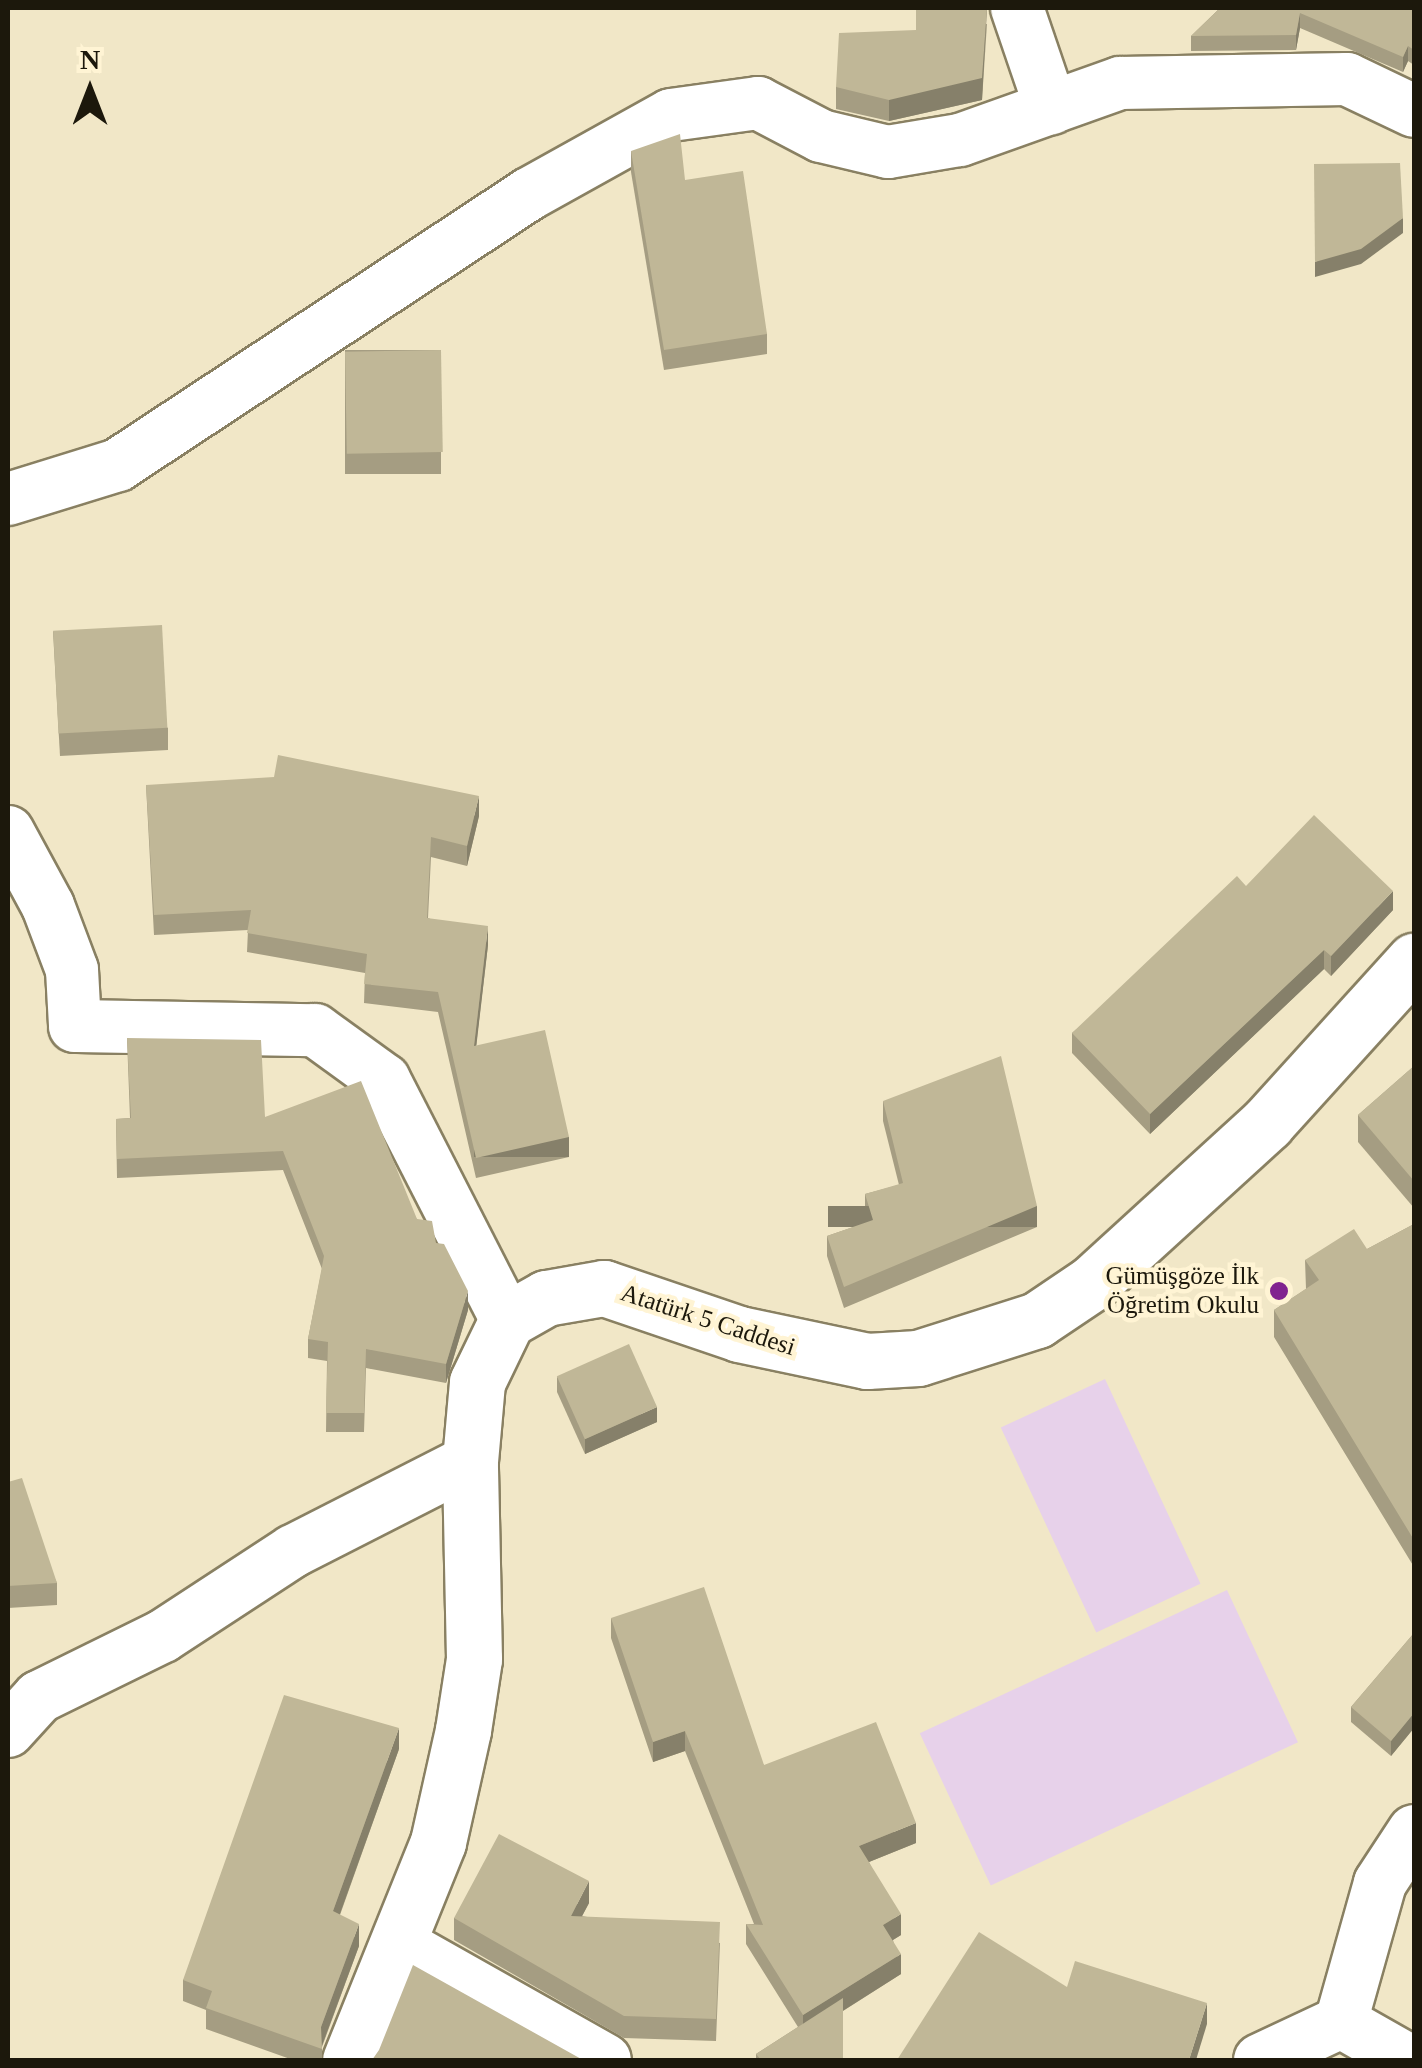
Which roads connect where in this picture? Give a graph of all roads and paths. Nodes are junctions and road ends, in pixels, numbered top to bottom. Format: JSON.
{"nodes":[{"id":1,"x":1016,"y":8,"type":"edge"},
{"id":2,"x":1052,"y":108,"type":"junction"},
{"id":3,"x":1414,"y":111,"type":"edge"},
{"id":4,"x":8,"y":499,"type":"edge"},
{"id":5,"x":8,"y":832,"type":"edge"},
{"id":6,"x":1414,"y":961,"type":"edge"},
{"id":7,"x":507,"y":1320,"type":"junction"},
{"id":8,"x":470,"y":1461,"type":"junction"},
{"id":9,"x":8,"y":1731,"type":"edge"},
{"id":10,"x":1414,"y":1831,"type":"edge"},
{"id":11,"x":400,"y":1945,"type":"junction"},
{"id":12,"x":1342,"y":2022,"type":"junction"},
{"id":13,"x":350,"y":2060,"type":"edge"},
{"id":14,"x":606,"y":2060,"type":"edge"},
{"id":15,"x":1260,"y":2060,"type":"edge"},
{"id":16,"x":1408,"y":2060,"type":"edge"}],
"edges":[{"from":1,"to":2,"type":"street"},
{"from":2,"to":3,"type":"street"},
{"from":2,"to":4,"type":"street"},
{"from":5,"to":7,"type":"street"},
{"from":6,"to":7,"type":"main road","name":"Atatürk 5 Caddesi"},
{"from":7,"to":8,"type":"main road"},
{"from":8,"to":9,"type":"street"},
{"from":8,"to":11,"type":"main road"},
{"from":10,"to":12,"type":"street"},
{"from":11,"to":13,"type":"main road"},
{"from":11,"to":14,"type":"street"},
{"from":12,"to":15,"type":"street"},
{"from":12,"to":16,"type":"street"}]}
